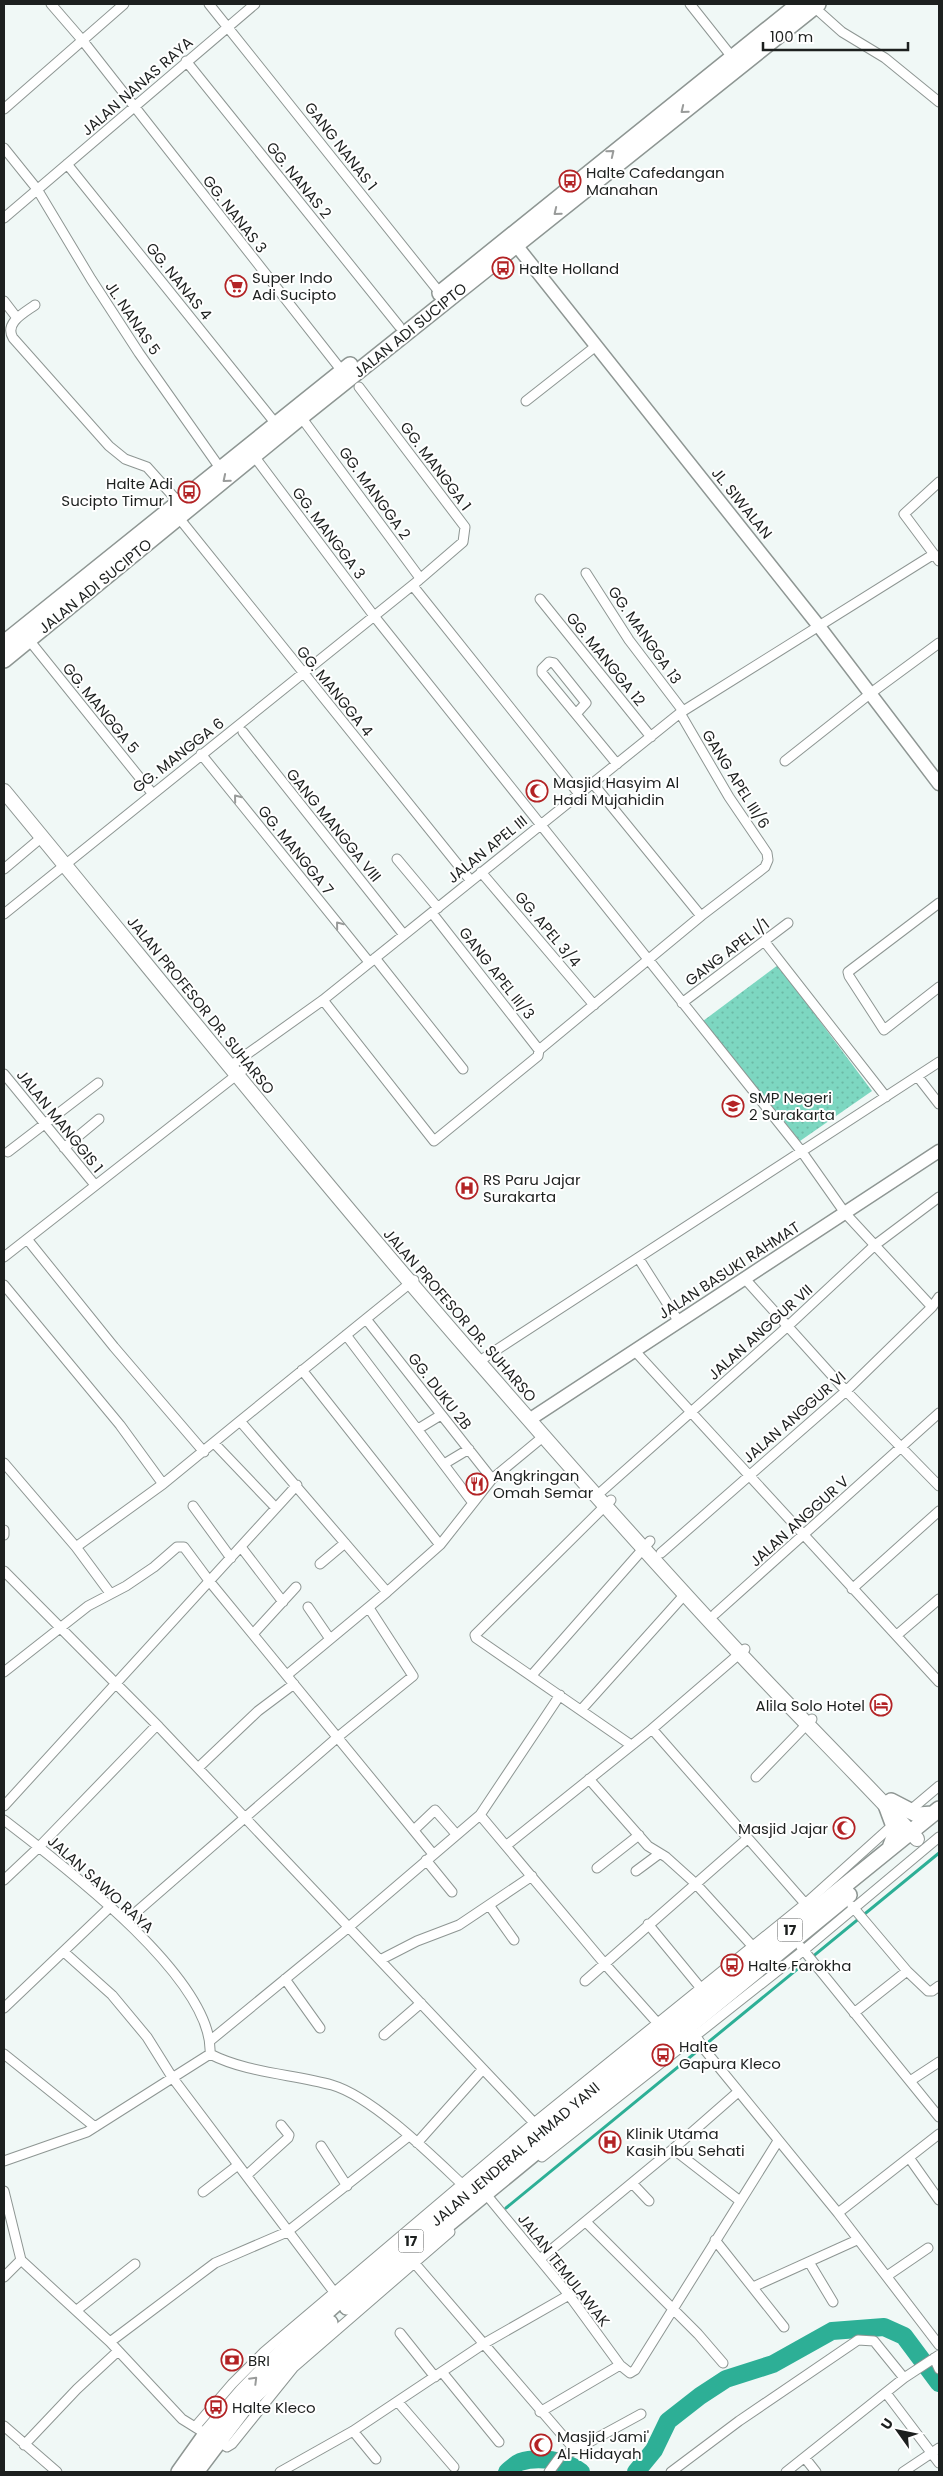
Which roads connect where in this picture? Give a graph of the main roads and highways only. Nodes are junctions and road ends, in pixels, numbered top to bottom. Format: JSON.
{"nodes":[{"id":1,"x":799,"y":4,"type":"edge"},
{"id":2,"x":816,"y":5,"type":"edge"},
{"id":3,"x":182,"y":511,"type":"junction"},
{"id":4,"x":4,"y":643,"type":"edge"},
{"id":5,"x":4,"y":660,"type":"edge"},
{"id":6,"x":4,"y":780,"type":"edge"},
{"id":7,"x":4,"y":791,"type":"edge"},
{"id":8,"x":67,"y":862,"type":"junction"},
{"id":9,"x":413,"y":1281,"type":"junction"},
{"id":10,"x":533,"y":1418,"type":"junction"},
{"id":11,"x":647,"y":1544,"type":"junction"},
{"id":12,"x":743,"y":1651,"type":"junction"},
{"id":13,"x":888,"y":1803,"type":"joint"},
{"id":14,"x":937,"y":1815,"type":"edge"},
{"id":15,"x":909,"y":1825,"type":"junction"},
{"id":16,"x":664,"y":2032,"type":"junction"},
{"id":17,"x":404,"y":2252,"type":"junction"},
{"id":18,"x":370,"y":2281,"type":"junction"},
{"id":19,"x":328,"y":2317,"type":"junction"},
{"id":20,"x":206,"y":2434,"type":"junction"},
{"id":21,"x":179,"y":2472,"type":"edge"},
{"id":22,"x":196,"y":2472,"type":"edge"}],
"edges":[{"from":3,"to":1,"type":"highway","name":"JALAN ADI SUCIPTO","one_way":true},
{"from":2,"to":3,"type":"highway","name":"JALAN ADI SUCIPTO","one_way":true},
{"from":3,"to":4,"type":"highway","name":"JALAN ADI SUCIPTO"},
{"from":3,"to":5,"type":"highway","name":"JALAN ADI SUCIPTO"},
{"from":6,"to":8,"type":"main road","name":"JALAN PROFESOR DR. SUHARSO"},
{"from":7,"to":8,"type":"main road","name":"JALAN PROFESOR DR. SUHARSO"},
{"from":8,"to":9,"type":"main road","name":"JALAN PROFESOR DR. SUHARSO"},
{"from":9,"to":10,"type":"main road","name":"JALAN PROFESOR DR. SUHARSO"},
{"from":9,"to":10,"type":"main road","name":"JALAN PROFESOR DR. SUHARSO"},
{"from":10,"to":11,"type":"main road","name":"JALAN PROFESOR DR. SUHARSO"},
{"from":11,"to":12,"type":"main road","name":"JALAN PROFESOR DR. SUHARSO"},
{"from":11,"to":12,"type":"main road","name":"JALAN PROFESOR DR. SUHARSO"},
{"from":12,"to":13,"type":"main road","name":"JALAN PROFESOR DR. SUHARSO"},
{"from":13,"to":15,"type":"highway"},
{"from":14,"to":15,"type":"highway","number":"17"},
{"from":14,"to":15,"type":"highway"},
{"from":15,"to":16,"type":"highway","number":"17"},
{"from":15,"to":16,"type":"highway","number":"17"},
{"from":16,"to":17,"type":"highway","name":"JALAN JENDERAL AHMAD YANI","number":"17"},
{"from":16,"to":17,"type":"highway","name":"JALAN JENDERAL AHMAD YANI","number":"17"},
{"from":17,"to":18,"type":"highway","name":"JALAN JENDERAL AHMAD YANI","number":"17"},
{"from":18,"to":19,"type":"highway","name":"JALAN JENDERAL AHMAD YANI","number":"17"},
{"from":18,"to":19,"type":"highway","name":"JALAN JENDERAL AHMAD YANI","number":"17"},
{"from":19,"to":20,"type":"highway","name":"JALAN JENDERAL AHMAD YANI","number":"17"},
{"from":19,"to":20,"type":"highway","name":"JALAN JENDERAL AHMAD YANI","number":"17"},
{"from":20,"to":21,"type":"highway","name":"JALAN JENDERAL AHMAD YANI","number":"17"},
{"from":20,"to":22,"type":"highway","name":"JALAN JENDERAL AHMAD YANI","number":"17"}]}
